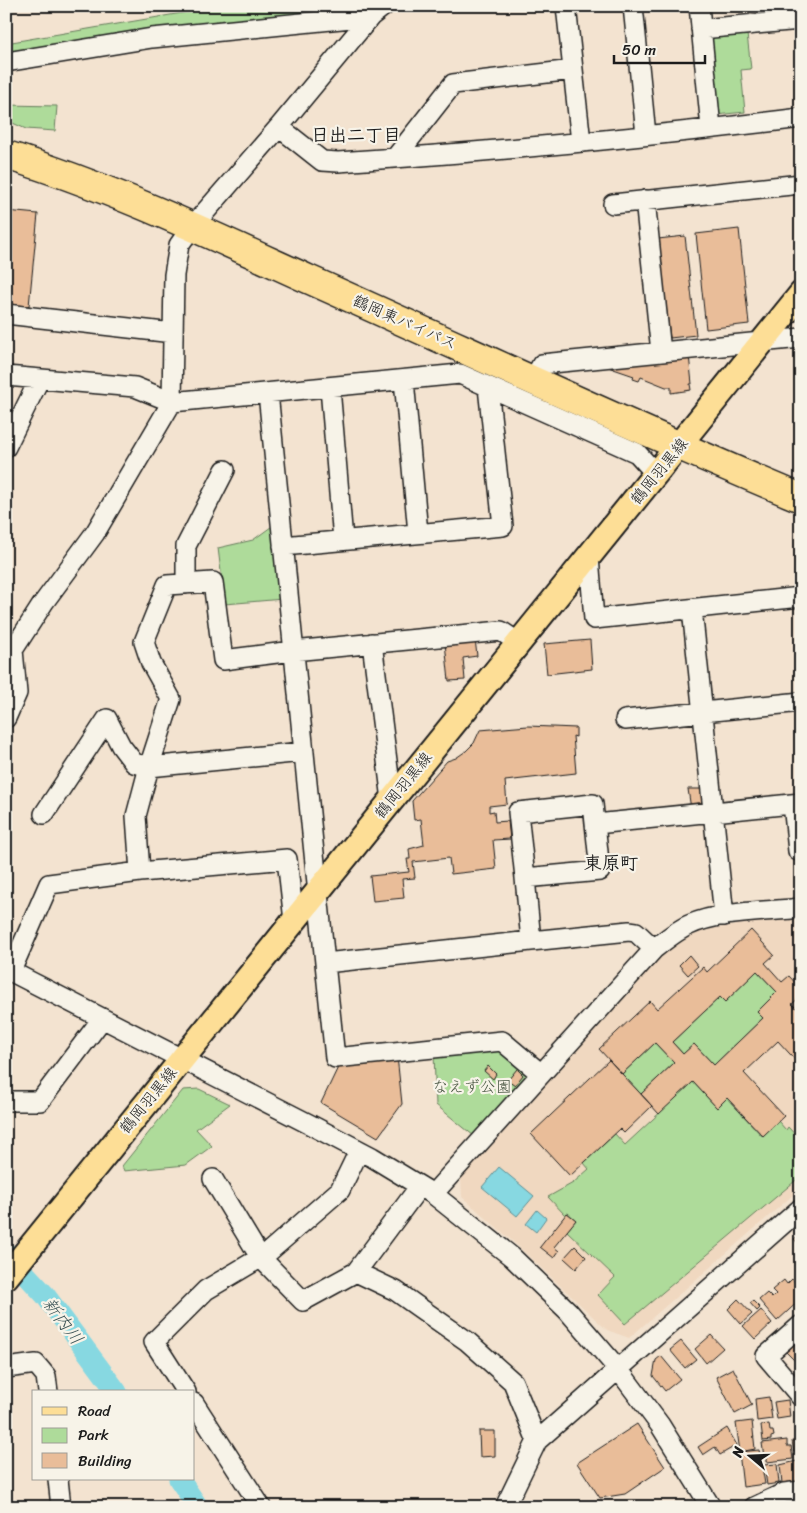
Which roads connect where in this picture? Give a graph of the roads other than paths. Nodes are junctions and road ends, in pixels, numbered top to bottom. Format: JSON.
{"nodes":[{"id":1,"x":566,"y":6,"type":"edge"},
{"id":2,"x":632,"y":6,"type":"edge"},
{"id":3,"x":699,"y":6,"type":"edge"},
{"id":4,"x":378,"y":11,"type":"edge"},
{"id":5,"x":790,"y":16,"type":"edge"},
{"id":6,"x":701,"y":29,"type":"junction"},
{"id":7,"x":6,"y":62,"type":"edge"},
{"id":8,"x":573,"y":70,"type":"junction"},
{"id":9,"x":801,"y":118,"type":"edge"},
{"id":10,"x":279,"y":127,"type":"junction"},
{"id":11,"x":712,"y":128,"type":"junction"},
{"id":12,"x":646,"y":135,"type":"junction"},
{"id":13,"x":581,"y":142,"type":"junction"},
{"id":14,"x":6,"y":155,"type":"edge"},
{"id":15,"x":395,"y":158,"type":"junction"},
{"id":16,"x":801,"y":184,"type":"edge"},
{"id":17,"x":645,"y":200,"type":"junction"},
{"id":18,"x":613,"y":204,"type":"dead end"},
{"id":19,"x":192,"y":227,"type":"junction"},
{"id":20,"x":801,"y":294,"type":"edge"},
{"id":21,"x":6,"y":314,"type":"edge"},
{"id":22,"x":173,"y":333,"type":"junction"},
{"id":23,"x":801,"y":338,"type":"edge"},
{"id":24,"x":763,"y":342,"type":"junction"},
{"id":25,"x":661,"y":352,"type":"junction"},
{"id":26,"x":6,"y":376,"type":"edge"},
{"id":27,"x":39,"y":380,"type":"junction"},
{"id":28,"x":404,"y":380,"type":"junction"},
{"id":29,"x":533,"y":380,"type":"junction"},
{"id":30,"x":488,"y":387,"type":"junction"},
{"id":31,"x":330,"y":388,"type":"junction"},
{"id":32,"x":268,"y":393,"type":"junction"},
{"id":33,"x":172,"y":402,"type":"junction"},
{"id":34,"x":679,"y":446,"type":"junction"},
{"id":35,"x":6,"y":447,"type":"edge"},
{"id":36,"x":225,"y":470,"type":"dead end"},
{"id":37,"x":656,"y":474,"type":"junction"},
{"id":38,"x":801,"y":498,"type":"edge"},
{"id":39,"x":418,"y":534,"type":"junction"},
{"id":40,"x":343,"y":540,"type":"junction"},
{"id":41,"x":283,"y":546,"type":"junction"},
{"id":42,"x":589,"y":557,"type":"junction"},
{"id":43,"x":186,"y":584,"type":"junction"},
{"id":44,"x":801,"y":598,"type":"edge"},
{"id":45,"x":692,"y":609,"type":"junction"},
{"id":46,"x":372,"y":643,"type":"junction"},
{"id":47,"x":518,"y":643,"type":"junction"},
{"id":48,"x":293,"y":650,"type":"junction"},
{"id":49,"x":9,"y":651,"type":"edge"},
{"id":50,"x":801,"y":702,"type":"edge"},
{"id":51,"x":703,"y":712,"type":"junction"},
{"id":52,"x":6,"y":718,"type":"edge"},
{"id":53,"x":625,"y":720,"type":"dead end"},
{"id":54,"x":303,"y":752,"type":"junction"},
{"id":55,"x":149,"y":767,"type":"junction"},
{"id":56,"x":392,"y":800,"type":"junction"},
{"id":57,"x":797,"y":803,"type":"edge"},
{"id":58,"x":713,"y":812,"type":"junction"},
{"id":59,"x":44,"y":814,"type":"dead end"},
{"id":60,"x":596,"y":824,"type":"junction"},
{"id":61,"x":798,"y":852,"type":"dead end"},
{"id":62,"x":140,"y":872,"type":"junction"},
{"id":63,"x":525,"y":878,"type":"junction"},
{"id":64,"x":319,"y":890,"type":"junction"},
{"id":65,"x":801,"y":908,"type":"edge"},
{"id":66,"x":724,"y":916,"type":"junction"},
{"id":67,"x":294,"y":921,"type":"junction"},
{"id":68,"x":532,"y":941,"type":"junction"},
{"id":69,"x":654,"y":949,"type":"junction"},
{"id":70,"x":325,"y":963,"type":"junction"},
{"id":71,"x":9,"y":970,"type":"edge"},
{"id":72,"x":102,"y":1019,"type":"junction"},
{"id":73,"x":181,"y":1059,"type":"junction"},
{"id":74,"x":540,"y":1073,"type":"junction"},
{"id":75,"x":6,"y":1101,"type":"edge"},
{"id":76,"x":360,"y":1151,"type":"junction"},
{"id":77,"x":212,"y":1179,"type":"dead end"},
{"id":78,"x":427,"y":1190,"type":"junction"},
{"id":79,"x":801,"y":1208,"type":"edge"},
{"id":80,"x":260,"y":1257,"type":"junction"},
{"id":81,"x":356,"y":1272,"type":"junction"},
{"id":82,"x":6,"y":1277,"type":"edge"},
{"id":83,"x":801,"y":1325,"type":"edge"},
{"id":84,"x":6,"y":1368,"type":"edge"},
{"id":85,"x":618,"y":1368,"type":"junction"},
{"id":86,"x":48,"y":1390,"type":"edge"},
{"id":87,"x":185,"y":1390,"type":"edge"},
{"id":88,"x":801,"y":1397,"type":"edge"},
{"id":89,"x":195,"y":1405,"type":"edge"},
{"id":90,"x":537,"y":1441,"type":"junction"},
{"id":91,"x":58,"y":1480,"type":"edge"},
{"id":92,"x":801,"y":1491,"type":"edge"},
{"id":93,"x":61,"y":1507,"type":"edge"},
{"id":94,"x":261,"y":1507,"type":"edge"},
{"id":95,"x":505,"y":1507,"type":"edge"},
{"id":96,"x":711,"y":1507,"type":"edge"},
{"id":97,"x":754,"y":1507,"type":"edge"}],
"edges":[{"from":1,"to":8,"type":"street"},
{"from":2,"to":12,"type":"street"},
{"from":3,"to":6,"type":"street"},
{"from":4,"to":7,"type":"street"},
{"from":4,"to":10,"type":"street"},
{"from":5,"to":6,"type":"street"},
{"from":6,"to":11,"type":"street"},
{"from":8,"to":13,"type":"street"},
{"from":8,"to":15,"type":"street"},
{"from":9,"to":11,"type":"street"},
{"from":10,"to":15,"type":"street"},
{"from":10,"to":19,"type":"street"},
{"from":11,"to":12,"type":"street"},
{"from":12,"to":13,"type":"street"},
{"from":13,"to":15,"type":"street"},
{"from":14,"to":19,"type":"highway","name":"鶴岡東バイパス"},
{"from":16,"to":17,"type":"street"},
{"from":17,"to":18,"type":"street"},
{"from":17,"to":25,"type":"street"},
{"from":19,"to":22,"type":"street"},
{"from":19,"to":29,"type":"highway","name":"鶴岡東バイパス"},
{"from":20,"to":24,"type":"main road","name":"鶴岡羽黒線"},
{"from":21,"to":22,"type":"street"},
{"from":22,"to":33,"type":"street"},
{"from":23,"to":24,"type":"street"},
{"from":24,"to":25,"type":"street"},
{"from":24,"to":34,"type":"main road","name":"鶴岡羽黒線"},
{"from":25,"to":29,"type":"street"},
{"from":26,"to":27,"type":"street"},
{"from":27,"to":33,"type":"street"},
{"from":27,"to":35,"type":"street"},
{"from":28,"to":30,"type":"street"},
{"from":28,"to":31,"type":"street"},
{"from":28,"to":39,"type":"street"},
{"from":29,"to":34,"type":"highway","name":"鶴岡東バイパス"},
{"from":30,"to":37,"type":"street"},
{"from":30,"to":39,"type":"street"},
{"from":31,"to":32,"type":"street"},
{"from":31,"to":40,"type":"street"},
{"from":32,"to":33,"type":"street"},
{"from":32,"to":41,"type":"street"},
{"from":33,"to":49,"type":"street"},
{"from":34,"to":37,"type":"main road","name":"鶴岡羽黒線"},
{"from":34,"to":38,"type":"highway","name":"鶴岡東バイパス"},
{"from":36,"to":43,"type":"street"},
{"from":37,"to":42,"type":"main road","name":"鶴岡羽黒線"},
{"from":39,"to":40,"type":"street"},
{"from":40,"to":41,"type":"street"},
{"from":41,"to":48,"type":"street"},
{"from":42,"to":45,"type":"street"},
{"from":42,"to":47,"type":"main road","name":"鶴岡羽黒線"},
{"from":43,"to":48,"type":"street"},
{"from":43,"to":55,"type":"street"},
{"from":44,"to":45,"type":"street"},
{"from":45,"to":51,"type":"street"},
{"from":46,"to":47,"type":"street"},
{"from":46,"to":48,"type":"street"},
{"from":46,"to":56,"type":"street"},
{"from":47,"to":56,"type":"main road","name":"鶴岡羽黒線"},
{"from":48,"to":54,"type":"street"},
{"from":49,"to":52,"type":"street"},
{"from":50,"to":51,"type":"street"},
{"from":51,"to":53,"type":"street"},
{"from":51,"to":58,"type":"street"},
{"from":54,"to":55,"type":"street"},
{"from":54,"to":64,"type":"street"},
{"from":55,"to":59,"type":"street"},
{"from":55,"to":62,"type":"street"},
{"from":56,"to":64,"type":"main road","name":"鶴岡羽黒線"},
{"from":57,"to":58,"type":"street"},
{"from":57,"to":61,"type":"street"},
{"from":58,"to":60,"type":"street"},
{"from":58,"to":66,"type":"street"},
{"from":60,"to":63,"type":"street"},
{"from":60,"to":63,"type":"street"},
{"from":62,"to":67,"type":"street"},
{"from":62,"to":71,"type":"street"},
{"from":63,"to":68,"type":"street"},
{"from":64,"to":67,"type":"main road","name":"鶴岡羽黒線"},
{"from":64,"to":70,"type":"street"},
{"from":65,"to":66,"type":"street"},
{"from":66,"to":69,"type":"street"},
{"from":67,"to":73,"type":"main road","name":"鶴岡羽黒線"},
{"from":68,"to":69,"type":"street"},
{"from":68,"to":70,"type":"street"},
{"from":69,"to":74,"type":"street"},
{"from":70,"to":74,"type":"street"},
{"from":71,"to":72,"type":"street"},
{"from":72,"to":73,"type":"street"},
{"from":72,"to":75,"type":"street"},
{"from":73,"to":76,"type":"street"},
{"from":73,"to":82,"type":"main road","name":"鶴岡羽黒線"},
{"from":74,"to":78,"type":"street"},
{"from":76,"to":78,"type":"street"},
{"from":76,"to":80,"type":"street"},
{"from":77,"to":80,"type":"street"},
{"from":78,"to":81,"type":"street"},
{"from":78,"to":85,"type":"street"},
{"from":79,"to":85,"type":"street"},
{"from":80,"to":81,"type":"street"},
{"from":80,"to":87,"type":"street"},
{"from":81,"to":90,"type":"street"},
{"from":83,"to":88,"type":"street"},
{"from":84,"to":86,"type":"street"},
{"from":85,"to":90,"type":"street"},
{"from":85,"to":96,"type":"street"},
{"from":89,"to":94,"type":"street"},
{"from":90,"to":95,"type":"street"},
{"from":91,"to":93,"type":"street"},
{"from":92,"to":97,"type":"street"}]}
